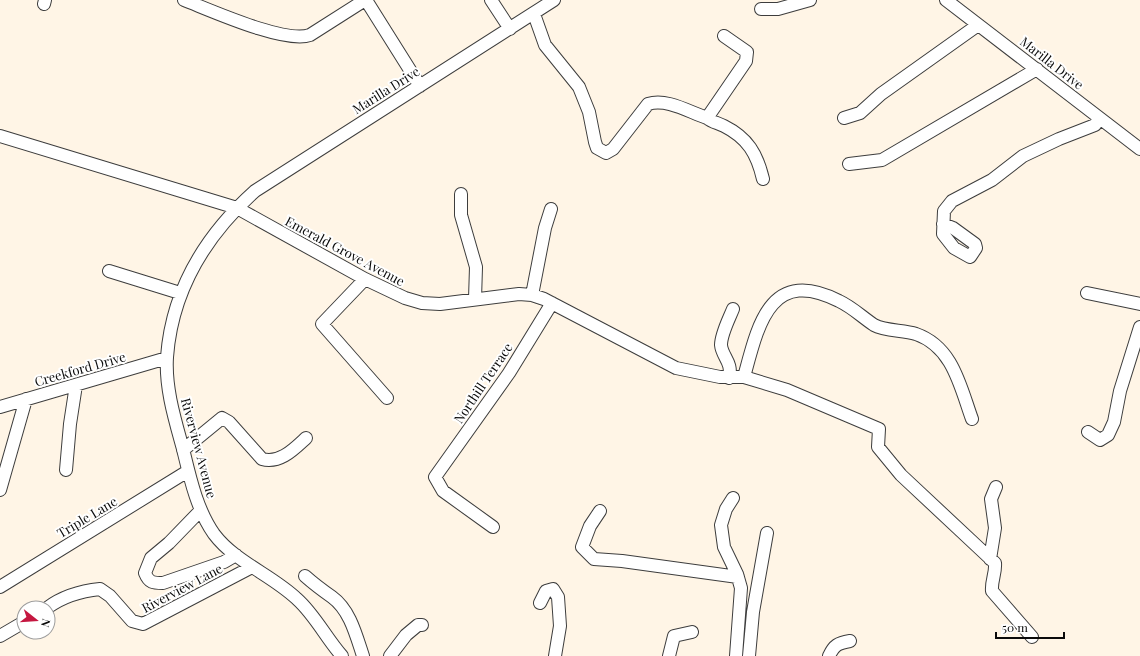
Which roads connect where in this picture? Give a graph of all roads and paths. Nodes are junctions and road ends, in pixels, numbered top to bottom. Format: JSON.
{"nodes":[{"id":1,"x":184,"y":0,"type":"edge"},
{"id":2,"x":365,"y":0,"type":"edge"},
{"id":3,"x":491,"y":0,"type":"edge"},
{"id":4,"x":554,"y":0,"type":"edge"},
{"id":5,"x":810,"y":0,"type":"edge"},
{"id":6,"x":946,"y":0,"type":"edge"},
{"id":7,"x":762,"y":9,"type":"dead end"},
{"id":8,"x":534,"y":14,"type":"junction"},
{"id":9,"x":978,"y":25,"type":"junction"},
{"id":10,"x":510,"y":29,"type":"junction"},
{"id":11,"x":724,"y":36,"type":"dead end"},
{"id":12,"x":1037,"y":69,"type":"junction"},
{"id":13,"x":420,"y":86,"type":"junction"},
{"id":14,"x":707,"y":118,"type":"junction"},
{"id":15,"x":844,"y":118,"type":"dead end"},
{"id":16,"x":1099,"y":119,"type":"junction"},
{"id":17,"x":0,"y":136,"type":"edge"},
{"id":18,"x":1140,"y":149,"type":"edge"},
{"id":19,"x":849,"y":164,"type":"dead end"},
{"id":20,"x":763,"y":179,"type":"dead end"},
{"id":21,"x":461,"y":194,"type":"dead end"},
{"id":22,"x":237,"y":208,"type":"junction"},
{"id":23,"x":551,"y":208,"type":"dead end"},
{"id":24,"x":943,"y":224,"type":"dead end"},
{"id":25,"x":108,"y":271,"type":"dead end"},
{"id":26,"x":365,"y":279,"type":"junction"},
{"id":27,"x":180,"y":293,"type":"junction"},
{"id":28,"x":1087,"y":293,"type":"dead end"},
{"id":29,"x":532,"y":295,"type":"junction"},
{"id":30,"x":475,"y":299,"type":"junction"},
{"id":31,"x":552,"y":303,"type":"junction"},
{"id":32,"x":1140,"y":304,"type":"edge"},
{"id":33,"x":733,"y":309,"type":"dead end"},
{"id":34,"x":1140,"y":327,"type":"edge"},
{"id":35,"x":167,"y":358,"type":"junction"},
{"id":36,"x":744,"y":377,"type":"junction"},
{"id":37,"x":729,"y":378,"type":"junction"},
{"id":38,"x":76,"y":385,"type":"junction"},
{"id":39,"x":386,"y":398,"type":"dead end"},
{"id":40,"x":26,"y":399,"type":"junction"},
{"id":41,"x":0,"y":407,"type":"edge"},
{"id":42,"x":972,"y":419,"type":"dead end"},
{"id":43,"x":1088,"y":432,"type":"dead end"},
{"id":44,"x":306,"y":438,"type":"dead end"},
{"id":45,"x":183,"y":450,"type":"junction"},
{"id":46,"x":66,"y":470,"type":"dead end"},
{"id":47,"x":188,"y":471,"type":"junction"},
{"id":48,"x":996,"y":487,"type":"dead end"},
{"id":49,"x":0,"y":490,"type":"edge"},
{"id":50,"x":733,"y":498,"type":"dead end"},
{"id":51,"x":201,"y":510,"type":"junction"},
{"id":52,"x":600,"y":511,"type":"dead end"},
{"id":53,"x":493,"y":527,"type":"dead end"},
{"id":54,"x":767,"y":533,"type":"dead end"},
{"id":55,"x":236,"y":555,"type":"junction"},
{"id":56,"x":990,"y":559,"type":"junction"},
{"id":57,"x":252,"y":567,"type":"junction"},
{"id":58,"x":305,"y":576,"type":"dead end"},
{"id":59,"x":738,"y":577,"type":"junction"},
{"id":60,"x":0,"y":586,"type":"edge"},
{"id":61,"x":56,"y":602,"type":"edge"},
{"id":62,"x":540,"y":602,"type":"dead end"},
{"id":63,"x":422,"y":625,"type":"dead end"},
{"id":64,"x":16,"y":627,"type":"edge"},
{"id":65,"x":692,"y":632,"type":"dead end"},
{"id":66,"x":0,"y":636,"type":"edge"},
{"id":67,"x":1032,"y":638,"type":"dead end"},
{"id":68,"x":850,"y":641,"type":"dead end"},
{"id":69,"x":342,"y":656,"type":"edge"},
{"id":70,"x":363,"y":656,"type":"edge"},
{"id":71,"x":390,"y":656,"type":"edge"},
{"id":72,"x":555,"y":656,"type":"edge"},
{"id":73,"x":668,"y":656,"type":"edge"},
{"id":74,"x":736,"y":656,"type":"edge"},
{"id":75,"x":748,"y":656,"type":"edge"},
{"id":76,"x":829,"y":656,"type":"edge"}],
"edges":[{"from":1,"to":2,"type":"street"},
{"from":2,"to":13,"type":"street"},
{"from":3,"to":10,"type":"street"},
{"from":4,"to":8,"type":"street","name":"Marilla Drive"},
{"from":5,"to":7,"type":"street"},
{"from":6,"to":9,"type":"street","name":"Marilla Drive"},
{"from":8,"to":10,"type":"street","name":"Marilla Drive"},
{"from":8,"to":14,"type":"street"},
{"from":9,"to":12,"type":"street","name":"Marilla Drive"},
{"from":9,"to":15,"type":"street"},
{"from":10,"to":13,"type":"street","name":"Marilla Drive"},
{"from":11,"to":14,"type":"street"},
{"from":12,"to":16,"type":"street","name":"Marilla Drive"},
{"from":12,"to":19,"type":"street"},
{"from":13,"to":22,"type":"street","name":"Marilla Drive"},
{"from":14,"to":20,"type":"street"},
{"from":16,"to":18,"type":"street","name":"Marilla Drive"},
{"from":16,"to":24,"type":"street"},
{"from":17,"to":22,"type":"street","name":"Emerald Grove Avenue"},
{"from":21,"to":30,"type":"street"},
{"from":22,"to":26,"type":"street","name":"Emerald Grove Avenue"},
{"from":22,"to":27,"type":"street","name":"Riverview Avenue"},
{"from":23,"to":29,"type":"street"},
{"from":25,"to":27,"type":"street"},
{"from":26,"to":30,"type":"street","name":"Emerald Grove Avenue"},
{"from":26,"to":39,"type":"street"},
{"from":27,"to":35,"type":"street","name":"Riverview Avenue"},
{"from":28,"to":32,"type":"street"},
{"from":29,"to":30,"type":"street","name":"Emerald Grove Avenue"},
{"from":29,"to":31,"type":"street","name":"Emerald Grove Avenue"},
{"from":31,"to":37,"type":"street","name":"Emerald Grove Avenue"},
{"from":31,"to":53,"type":"street","name":"Northill Terrace"},
{"from":33,"to":37,"type":"street"},
{"from":34,"to":43,"type":"street"},
{"from":35,"to":38,"type":"street","name":"Creekford Drive"},
{"from":35,"to":45,"type":"street","name":"Riverview Avenue"},
{"from":36,"to":37,"type":"street","name":"Emerald Grove Avenue"},
{"from":36,"to":42,"type":"street"},
{"from":36,"to":56,"type":"street","name":"Emerald Grove Avenue"},
{"from":38,"to":40,"type":"street","name":"Creekford Drive"},
{"from":38,"to":46,"type":"street"},
{"from":40,"to":41,"type":"street","name":"Creekford Drive"},
{"from":40,"to":49,"type":"street"},
{"from":44,"to":45,"type":"street"},
{"from":45,"to":47,"type":"street","name":"Riverview Avenue"},
{"from":47,"to":51,"type":"street","name":"Riverview Avenue"},
{"from":47,"to":60,"type":"street","name":"Triple Lane"},
{"from":48,"to":56,"type":"street"},
{"from":50,"to":59,"type":"street"},
{"from":51,"to":55,"type":"street","name":"Riverview Avenue"},
{"from":51,"to":55,"type":"street"},
{"from":52,"to":59,"type":"street"},
{"from":54,"to":75,"type":"street"},
{"from":55,"to":57,"type":"street","name":"Riverview Avenue"},
{"from":56,"to":67,"type":"street"},
{"from":57,"to":61,"type":"street","name":"Riverview Lane"},
{"from":57,"to":69,"type":"street","name":"Riverview Avenue"},
{"from":58,"to":70,"type":"street"},
{"from":59,"to":74,"type":"street"},
{"from":62,"to":72,"type":"street"},
{"from":63,"to":71,"type":"street"},
{"from":64,"to":66,"type":"street"},
{"from":65,"to":73,"type":"street"},
{"from":68,"to":76,"type":"street"}]}
